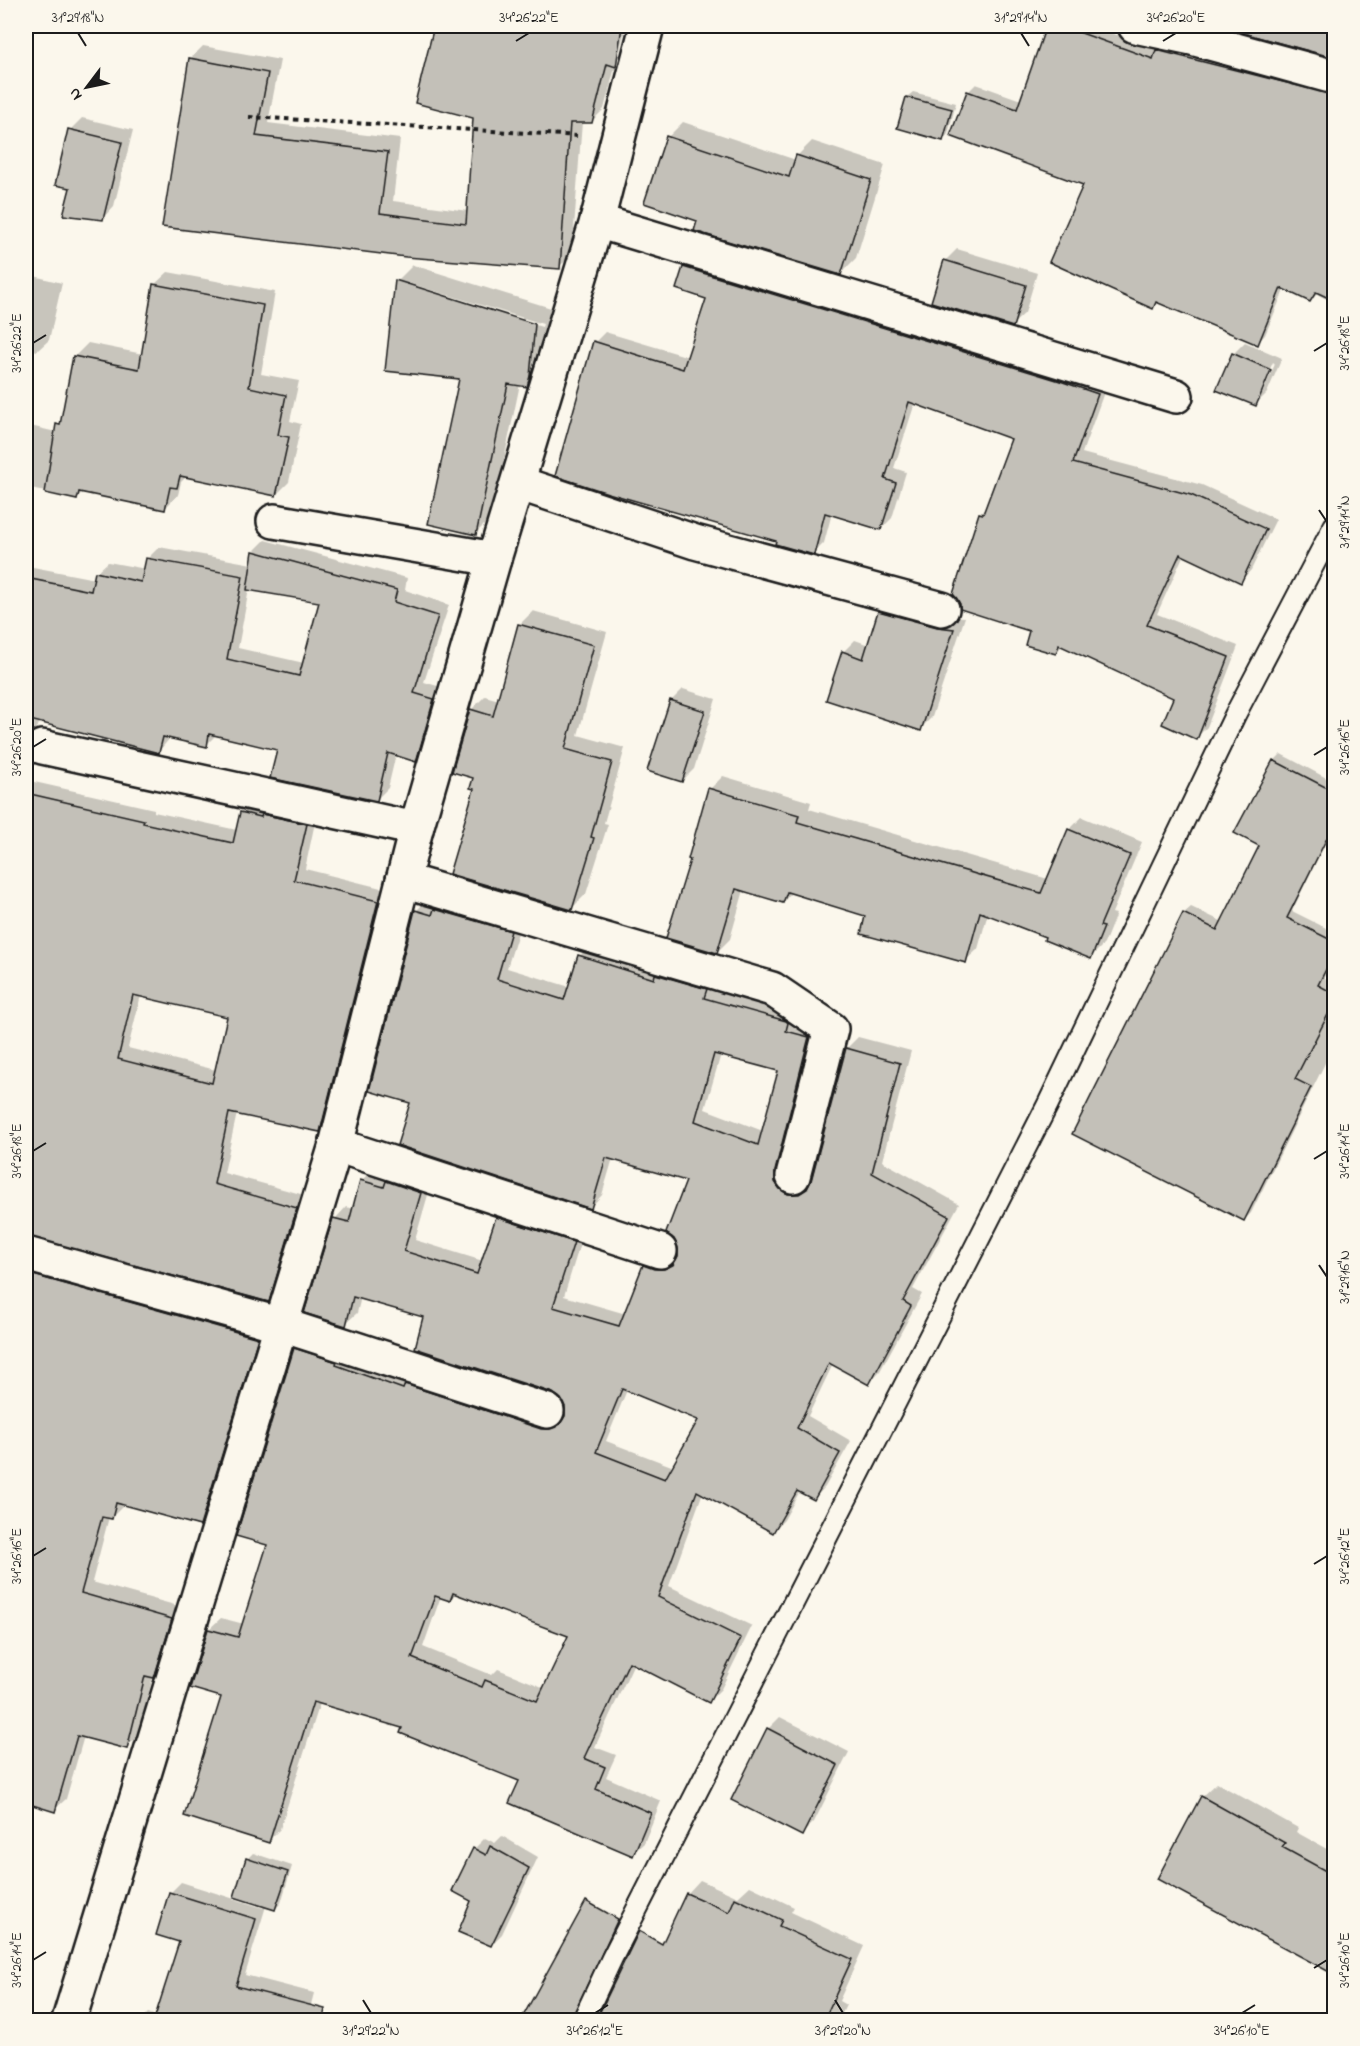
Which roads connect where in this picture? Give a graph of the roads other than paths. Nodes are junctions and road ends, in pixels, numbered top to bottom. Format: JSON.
{"nodes":[{"id":1,"x":647,"y":26,"type":"edge"},
{"id":2,"x":1135,"y":26,"type":"edge"},
{"id":3,"x":1335,"y":77,"type":"edge"},
{"id":4,"x":597,"y":221,"type":"junction"},
{"id":5,"x":1176,"y":396,"type":"dead end"},
{"id":6,"x":518,"y":483,"type":"junction"},
{"id":7,"x":274,"y":521,"type":"dead end"},
{"id":8,"x":1335,"y":526,"type":"edge"},
{"id":9,"x":494,"y":559,"type":"junction"},
{"id":10,"x":942,"y":609,"type":"dead end"},
{"id":11,"x":42,"y":747,"type":"dead end"},
{"id":12,"x":416,"y":829,"type":"junction"},
{"id":13,"x":403,"y":880,"type":"junction"},
{"id":14,"x":336,"y":1145,"type":"junction"},
{"id":15,"x":793,"y":1176,"type":"dead end"},
{"id":16,"x":660,"y":1251,"type":"dead end"},
{"id":17,"x":26,"y":1254,"type":"edge"},
{"id":18,"x":282,"y":1325,"type":"junction"},
{"id":19,"x":547,"y":1411,"type":"dead end"},
{"id":20,"x":69,"y":2020,"type":"edge"},
{"id":21,"x":583,"y":2020,"type":"edge"}],
"edges":[{"from":1,"to":4,"type":"street"},
{"from":2,"to":3,"type":"street"},
{"from":4,"to":5,"type":"street"},
{"from":4,"to":6,"type":"street"},
{"from":6,"to":9,"type":"street"},
{"from":6,"to":10,"type":"street"},
{"from":7,"to":9,"type":"street"},
{"from":8,"to":21,"type":"lane"},
{"from":9,"to":12,"type":"street"},
{"from":11,"to":12,"type":"street"},
{"from":12,"to":13,"type":"street"},
{"from":13,"to":14,"type":"street"},
{"from":13,"to":15,"type":"street"},
{"from":14,"to":16,"type":"street"},
{"from":14,"to":18,"type":"street"},
{"from":17,"to":18,"type":"street"},
{"from":18,"to":19,"type":"street"},
{"from":18,"to":20,"type":"street"}]}
